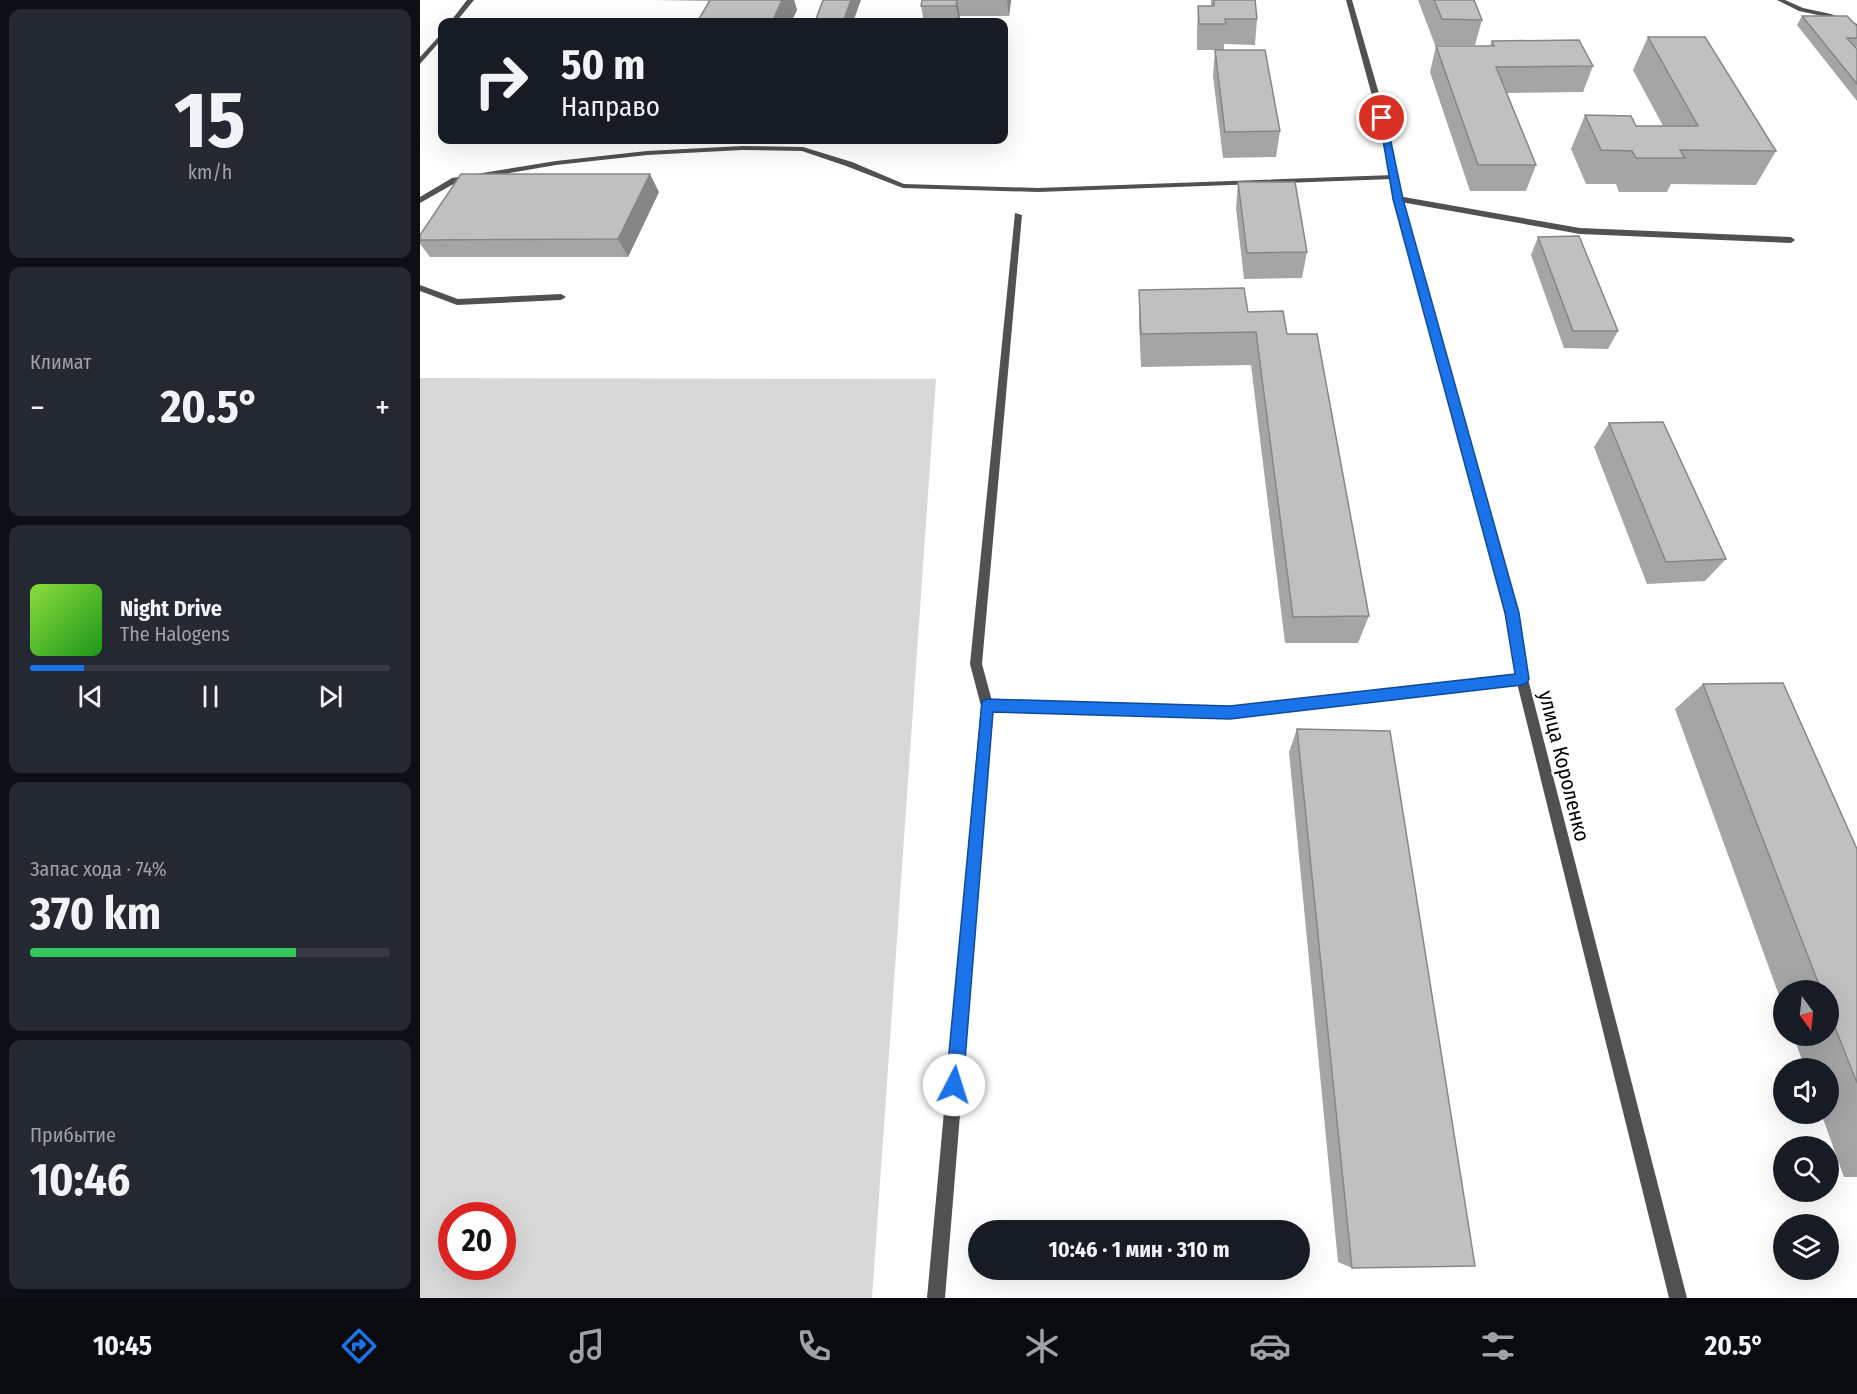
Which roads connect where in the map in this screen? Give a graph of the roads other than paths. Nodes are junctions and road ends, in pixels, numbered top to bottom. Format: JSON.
{"nodes":[{"id":1,"x":471,"y":0,"type":"edge"},
{"id":2,"x":1348,"y":0,"type":"edge"},
{"id":3,"x":1780,"y":0,"type":"edge"},
{"id":4,"x":456,"y":18,"type":"edge"},
{"id":5,"x":1857,"y":27,"type":"edge"},
{"id":6,"x":438,"y":40,"type":"edge"},
{"id":7,"x":420,"y":62,"type":"edge"},
{"id":8,"x":1393,"y":177,"type":"junction"},
{"id":9,"x":1398,"y":199,"type":"junction"},
{"id":10,"x":420,"y":200,"type":"edge"},
{"id":11,"x":1018,"y":215,"type":"dead end"},
{"id":12,"x":1791,"y":240,"type":"dead end"},
{"id":13,"x":420,"y":288,"type":"edge"},
{"id":14,"x":561,"y":297,"type":"dead end"},
{"id":15,"x":1522,"y":679,"type":"junction"},
{"id":16,"x":987,"y":706,"type":"junction"},
{"id":17,"x":936,"y":1298,"type":"edge"},
{"id":18,"x":1678,"y":1298,"type":"edge"}],
"edges":[{"from":1,"to":4,"type":"street"},
{"from":2,"to":8,"type":"street","name":"улица Короленко"},
{"from":3,"to":5,"type":"street"},
{"from":6,"to":7,"type":"street"},
{"from":8,"to":9,"type":"street","name":"улица Короленко"},
{"from":8,"to":10,"type":"street"},
{"from":9,"to":12,"type":"street"},
{"from":9,"to":15,"type":"street","name":"улица Короленко"},
{"from":11,"to":16,"type":"street"},
{"from":13,"to":14,"type":"street"},
{"from":15,"to":16,"type":"street"},
{"from":15,"to":18,"type":"street","name":"улица Короленко"},
{"from":16,"to":17,"type":"street"}]}
